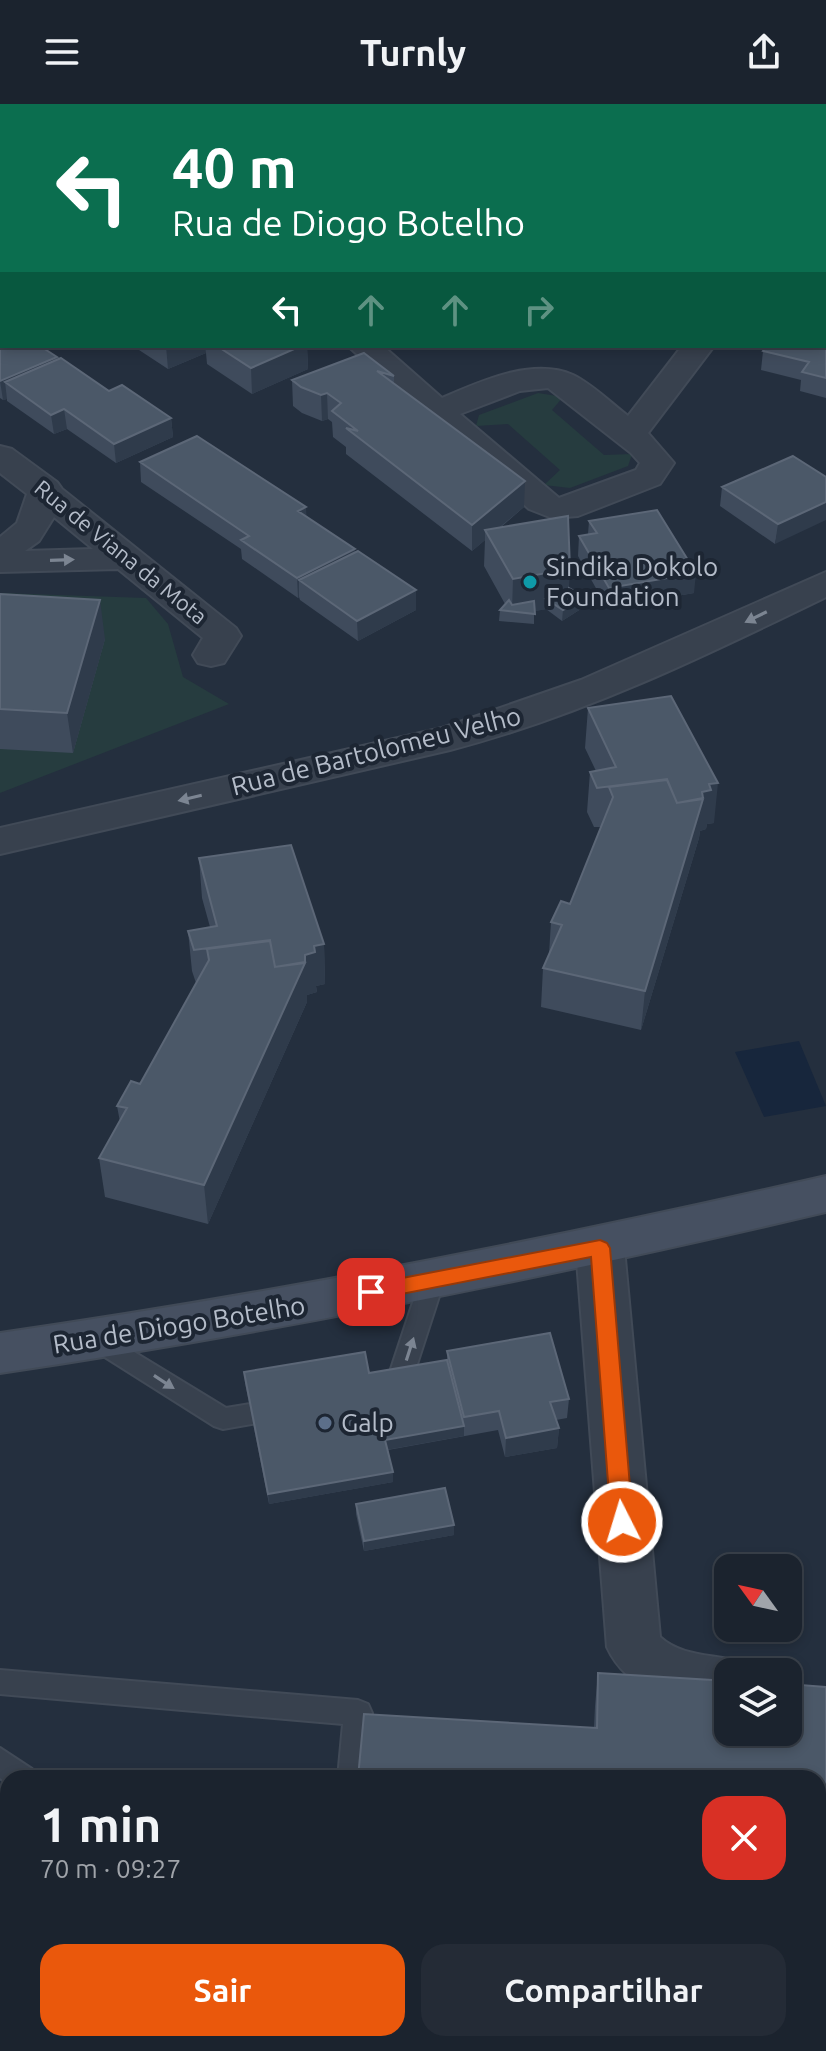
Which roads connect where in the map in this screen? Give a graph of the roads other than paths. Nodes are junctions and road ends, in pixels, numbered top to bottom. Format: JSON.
{"nodes":[{"id":1,"x":366,"y":348,"type":"edge"},
{"id":2,"x":696,"y":348,"type":"edge"},
{"id":3,"x":438,"y":411,"type":"junction"},
{"id":4,"x":630,"y":435,"type":"junction"},
{"id":5,"x":0,"y":456,"type":"edge"},
{"id":6,"x":45,"y":489,"type":"junction"},
{"id":7,"x":0,"y":550,"type":"edge"},
{"id":8,"x":124,"y":558,"type":"junction"},
{"id":9,"x":0,"y":562,"type":"edge"},
{"id":10,"x":826,"y":583,"type":"edge"},
{"id":11,"x":211,"y":655,"type":"dead end"},
{"id":12,"x":0,"y":841,"type":"edge"},
{"id":13,"x":826,"y":1194,"type":"edge"},
{"id":14,"x":600,"y":1248,"type":"junction"},
{"id":15,"x":432,"y":1281,"type":"junction"},
{"id":16,"x":98,"y":1340,"type":"junction"},
{"id":17,"x":0,"y":1353,"type":"edge"},
{"id":18,"x":368,"y":1394,"type":"edge"},
{"id":19,"x":310,"y":1404,"type":"edge"},
{"id":20,"x":714,"y":1681,"type":"edge"},
{"id":21,"x":0,"y":1682,"type":"edge"},
{"id":22,"x":353,"y":1770,"type":"edge"}],
"edges":[{"from":1,"to":3,"type":"street"},
{"from":2,"to":4,"type":"street"},
{"from":3,"to":4,"type":"street"},
{"from":3,"to":4,"type":"street"},
{"from":5,"to":6,"type":"street","name":"Rua de Viana da Mota"},
{"from":6,"to":7,"type":"street"},
{"from":6,"to":8,"type":"street","name":"Rua de Viana da Mota"},
{"from":9,"to":8,"type":"street","one_way":true},
{"from":8,"to":11,"type":"street","name":"Rua de Viana da Mota"},
{"from":10,"to":12,"type":"street","name":"Rua de Bartolomeu Velho","one_way":true},
{"from":13,"to":14,"type":"main road","name":"Rua de Diogo Botelho"},
{"from":14,"to":15,"type":"main road","name":"Rua de Diogo Botelho"},
{"from":14,"to":20,"type":"street"},
{"from":15,"to":16,"type":"main road","name":"Rua de Diogo Botelho"},
{"from":18,"to":15,"type":"lane","one_way":true},
{"from":16,"to":17,"type":"main road","name":"Rua de Diogo Botelho"},
{"from":16,"to":19,"type":"lane","one_way":true},
{"from":21,"to":22,"type":"lane"}]}
